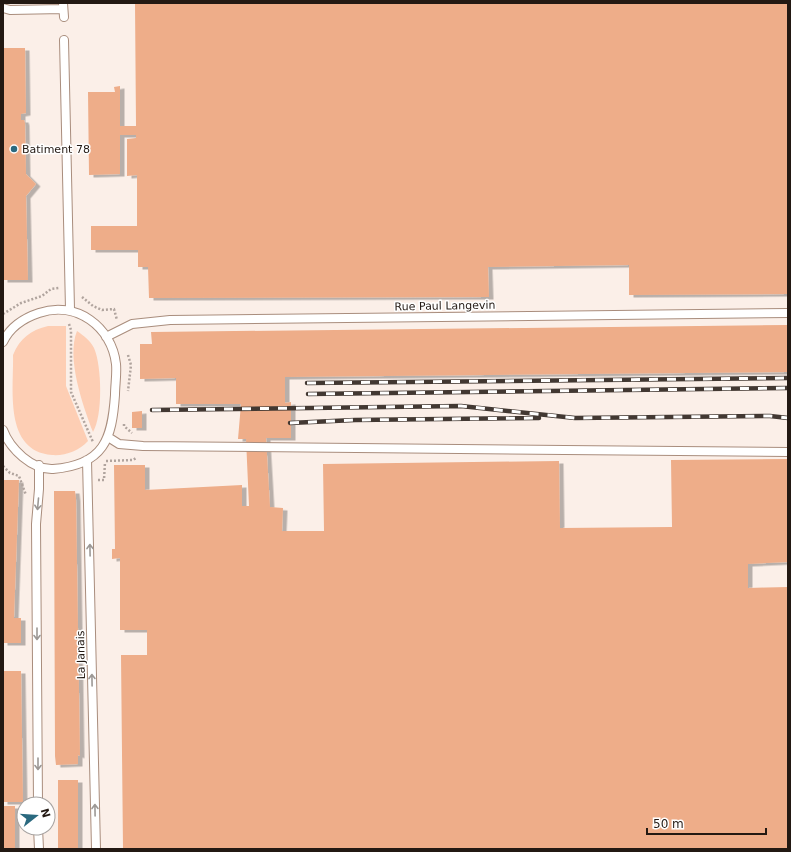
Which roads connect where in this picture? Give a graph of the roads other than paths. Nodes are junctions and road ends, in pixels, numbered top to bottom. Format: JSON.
{"nodes":[{"id":1,"x":3,"y":8,"type":"edge"},
{"id":2,"x":63,"y":10,"type":"edge"},
{"id":3,"x":64,"y":40,"type":"dead end"},
{"id":4,"x":67,"y":309,"type":"junction"},
{"id":5,"x":788,"y":313,"type":"edge"},
{"id":6,"x":106,"y":337,"type":"junction"},
{"id":7,"x":4,"y":338,"type":"edge"},
{"id":8,"x":3,"y":430,"type":"edge"},
{"id":9,"x":108,"y":437,"type":"junction"},
{"id":10,"x":788,"y":452,"type":"edge"},
{"id":11,"x":87,"y":460,"type":"junction"},
{"id":12,"x":38,"y":465,"type":"junction"},
{"id":13,"x":38,"y":796,"type":"edge"},
{"id":14,"x":38,"y":836,"type":"edge"},
{"id":15,"x":39,"y":849,"type":"edge"},
{"id":16,"x":96,"y":849,"type":"edge"}],
"edges":[{"from":1,"to":2,"type":"lane"},
{"from":3,"to":4,"type":"lane"},
{"from":4,"to":6,"type":"lane"},
{"from":4,"to":7,"type":"lane"},
{"from":5,"to":6,"type":"lane","name":"Rue Paul Langevin"},
{"from":6,"to":9,"type":"lane"},
{"from":8,"to":12,"type":"lane"},
{"from":9,"to":10,"type":"lane"},
{"from":9,"to":11,"type":"lane"},
{"from":11,"to":12,"type":"lane"},
{"from":16,"to":11,"type":"lane","name":"La Janais","one_way":true},
{"from":12,"to":13,"type":"lane","one_way":true},
{"from":14,"to":15,"type":"lane"}]}
